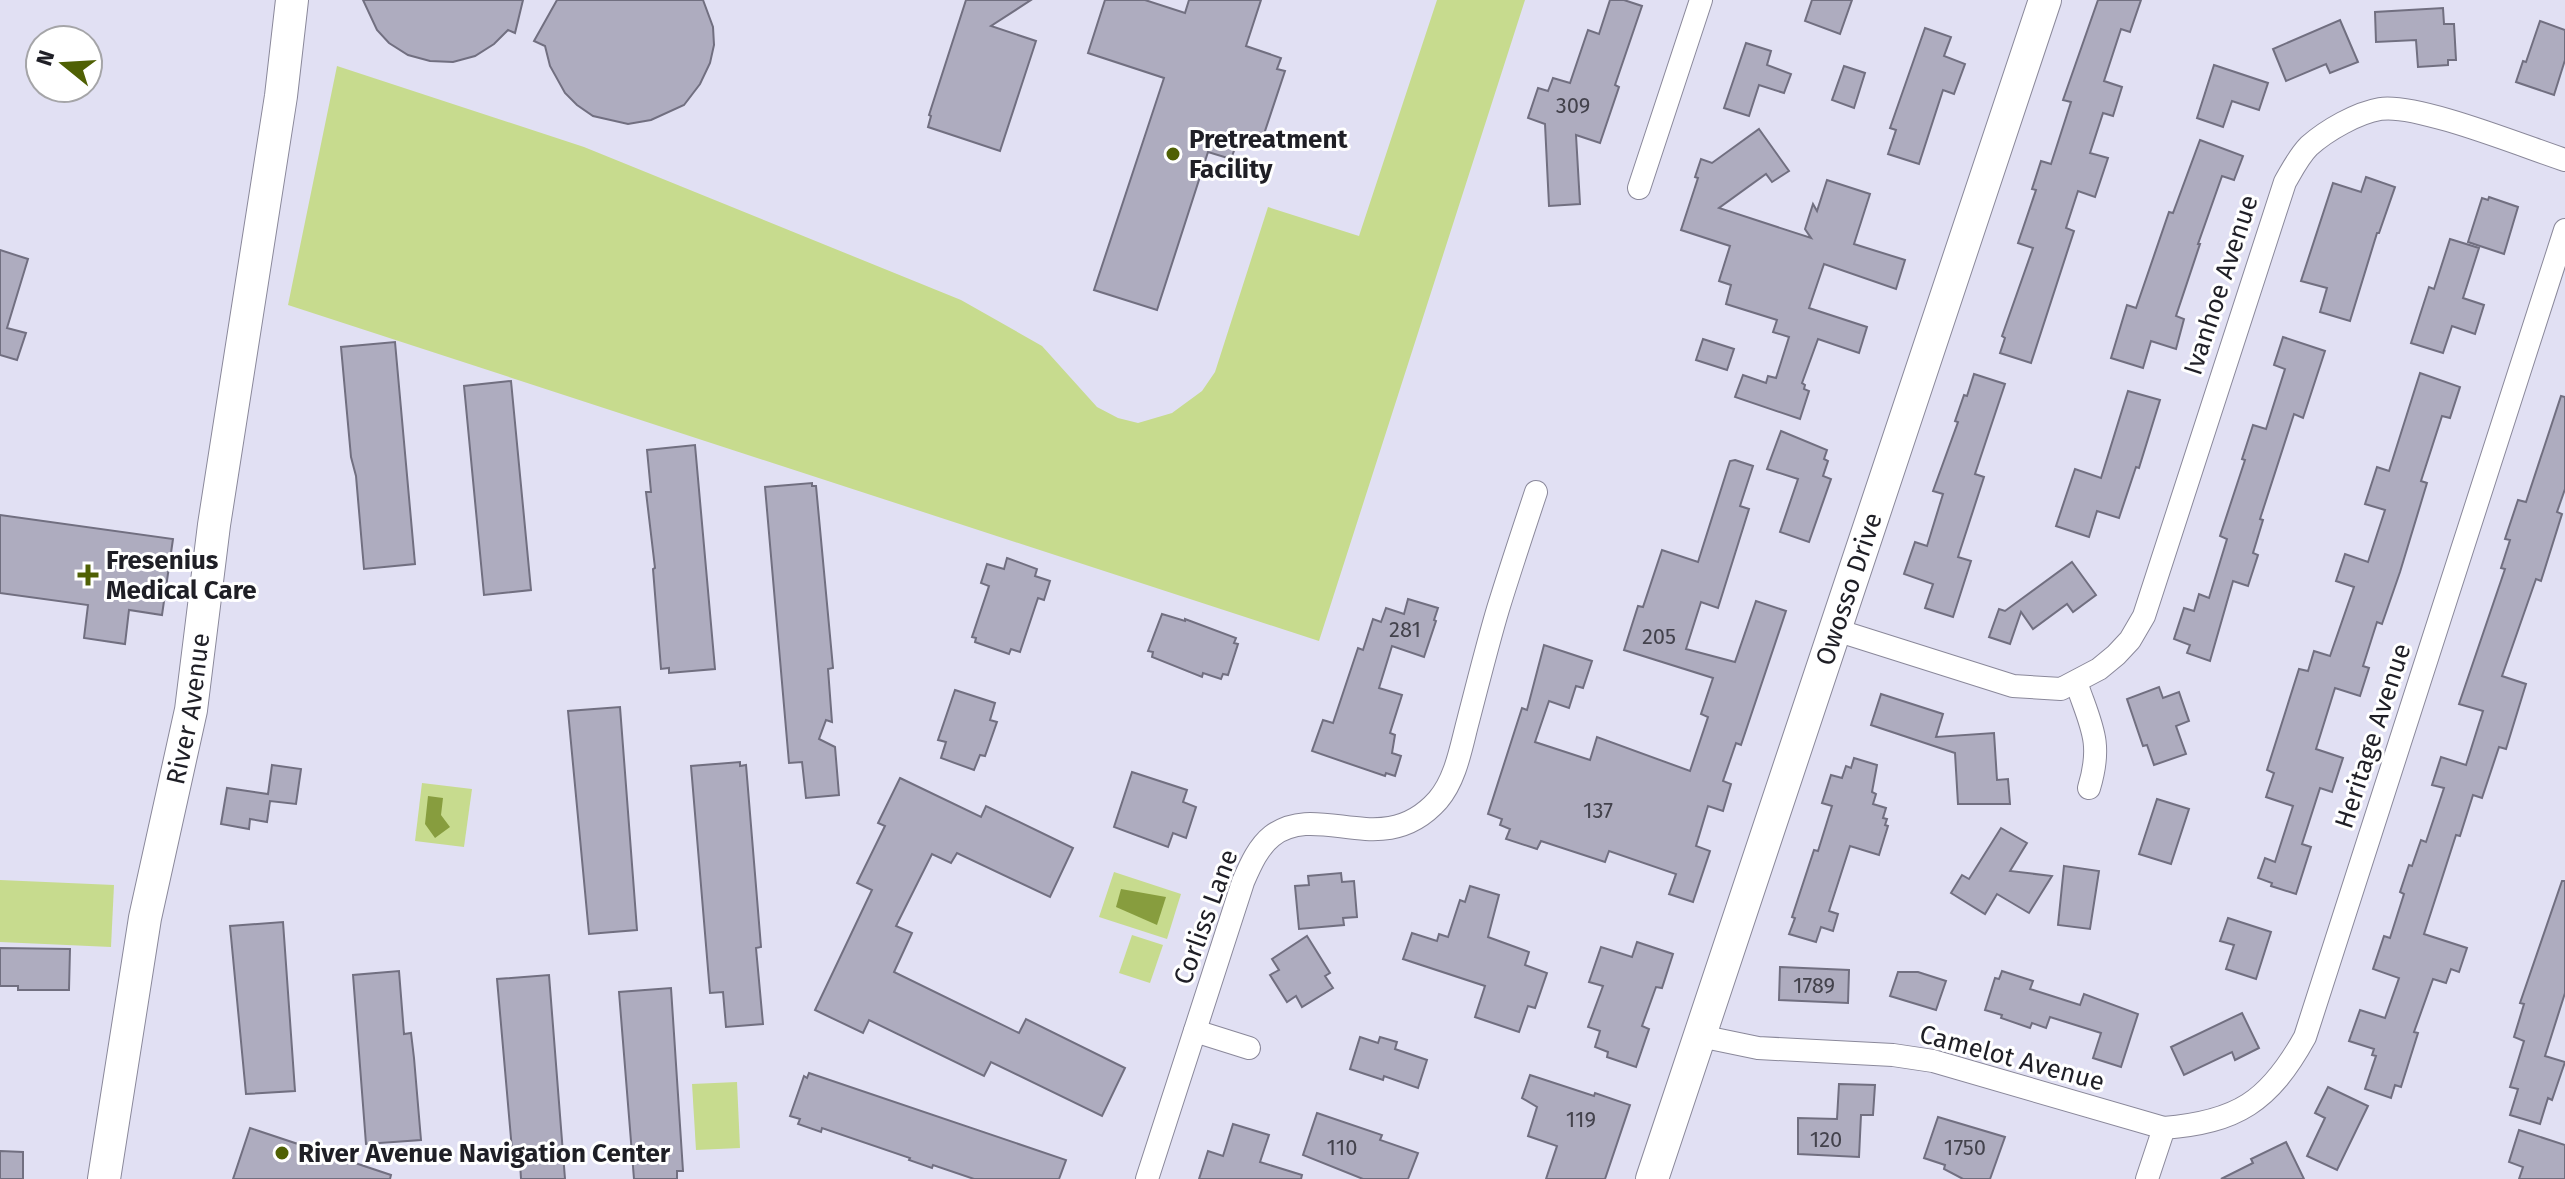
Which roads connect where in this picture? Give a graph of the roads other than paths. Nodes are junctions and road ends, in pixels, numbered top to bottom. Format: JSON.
{"nodes":[{"id":1,"x":292,"y":0,"type":"edge"},
{"id":2,"x":1701,"y":0,"type":"edge"},
{"id":3,"x":2045,"y":0,"type":"edge"},
{"id":4,"x":2565,"y":160,"type":"edge"},
{"id":5,"x":1639,"y":188,"type":"dead end"},
{"id":6,"x":2565,"y":230,"type":"edge"},
{"id":7,"x":1536,"y":492,"type":"dead end"},
{"id":8,"x":1836,"y":630,"type":"junction"},
{"id":9,"x":2076,"y":682,"type":"junction"},
{"id":10,"x":2089,"y":788,"type":"dead end"},
{"id":11,"x":1195,"y":1031,"type":"junction"},
{"id":12,"x":1700,"y":1036,"type":"junction"},
{"id":13,"x":1249,"y":1048,"type":"dead end"},
{"id":14,"x":2164,"y":1128,"type":"junction"},
{"id":15,"x":104,"y":1179,"type":"edge"},
{"id":16,"x":1147,"y":1179,"type":"edge"},
{"id":17,"x":1652,"y":1179,"type":"edge"},
{"id":18,"x":2147,"y":1179,"type":"edge"}],
"edges":[{"from":1,"to":15,"type":"street","name":"River Avenue"},
{"from":2,"to":5,"type":"street"},
{"from":3,"to":8,"type":"street","name":"Owosso Drive"},
{"from":4,"to":9,"type":"street","name":"Ivanhoe Avenue"},
{"from":6,"to":14,"type":"street","name":"Heritage Avenue"},
{"from":7,"to":11,"type":"street","name":"Corliss Lane"},
{"from":8,"to":9,"type":"street","name":"Ivanhoe Avenue"},
{"from":8,"to":12,"type":"street","name":"Owosso Drive"},
{"from":9,"to":10,"type":"street"},
{"from":11,"to":13,"type":"street"},
{"from":11,"to":16,"type":"street","name":"Corliss Lane"},
{"from":12,"to":14,"type":"street","name":"Camelot Avenue"},
{"from":12,"to":17,"type":"street","name":"Owosso Drive"},
{"from":14,"to":18,"type":"street"}]}
